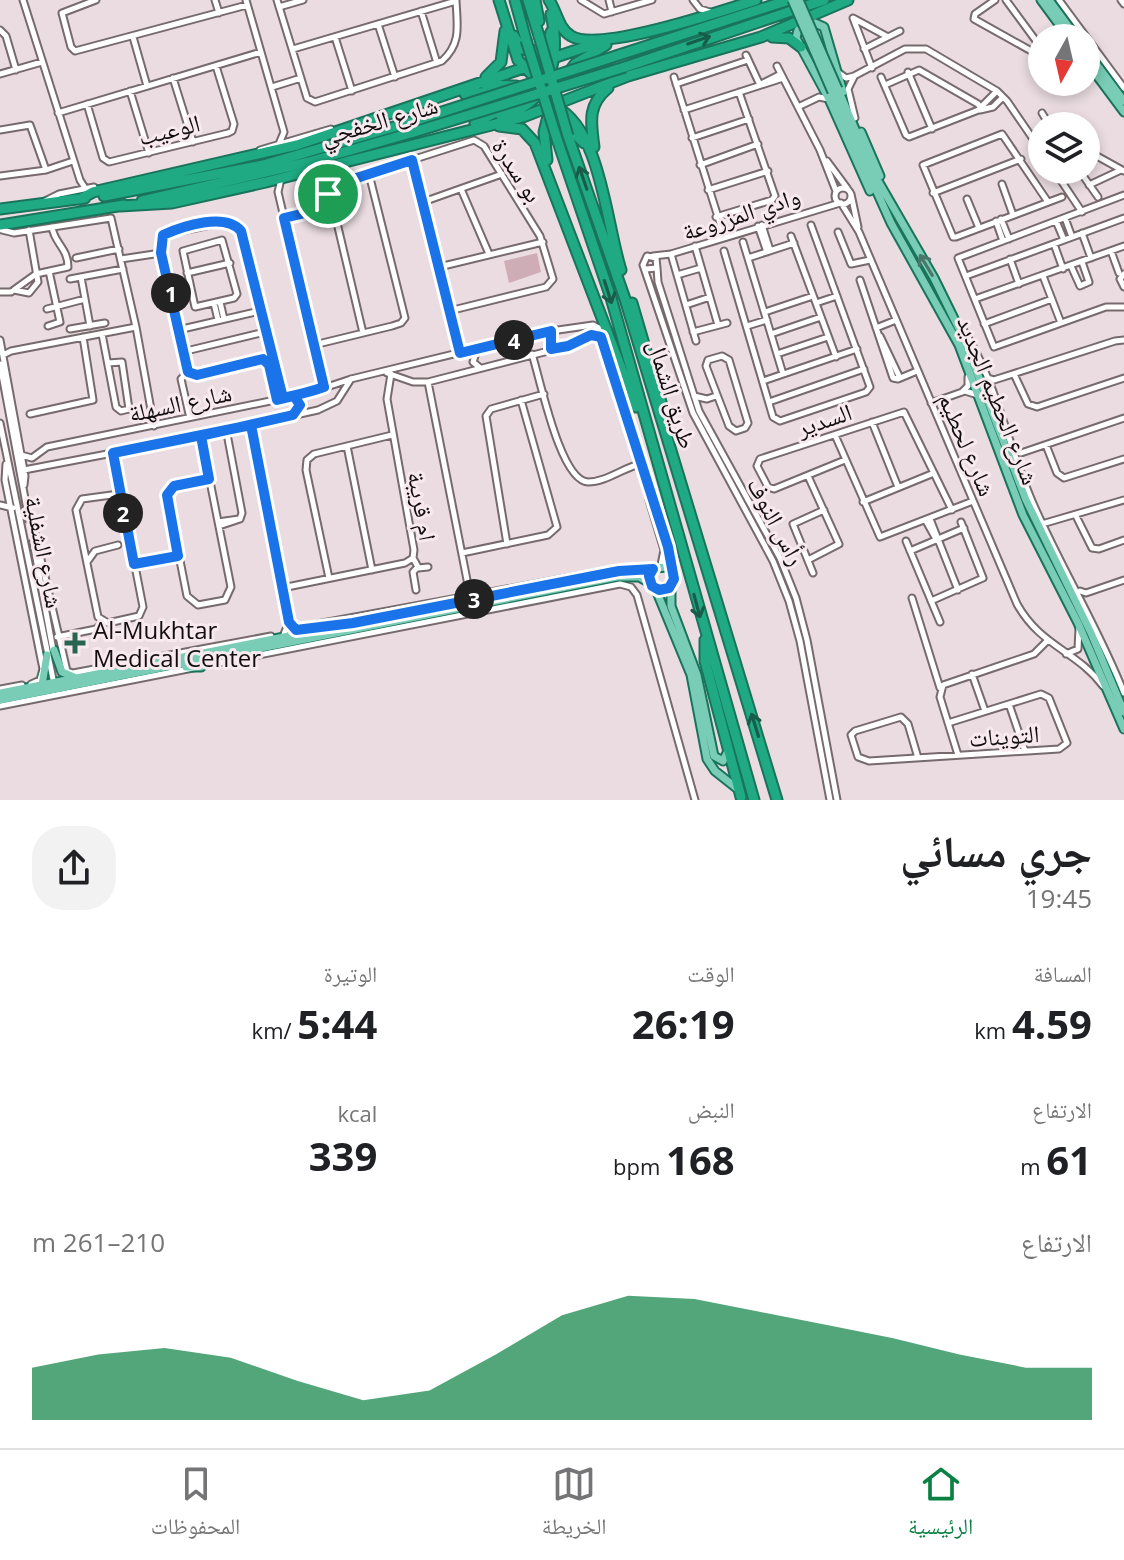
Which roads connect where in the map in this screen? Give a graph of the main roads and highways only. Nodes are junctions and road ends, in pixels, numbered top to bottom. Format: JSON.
{"nodes":[{"id":1,"x":499,"y":0,"type":"edge"},
{"id":2,"x":515,"y":0,"type":"edge"},
{"id":3,"x":528,"y":0,"type":"edge"},
{"id":4,"x":535,"y":0,"type":"edge"},
{"id":5,"x":548,"y":0,"type":"edge"},
{"id":6,"x":756,"y":0,"type":"edge"},
{"id":7,"x":790,"y":0,"type":"edge"},
{"id":8,"x":799,"y":0,"type":"edge"},
{"id":9,"x":824,"y":0,"type":"edge"},
{"id":10,"x":848,"y":0,"type":"edge"},
{"id":11,"x":1041,"y":0,"type":"edge"},
{"id":12,"x":1049,"y":0,"type":"edge"},
{"id":13,"x":502,"y":12,"type":"junction"},
{"id":14,"x":1059,"y":24,"type":"edge"},
{"id":15,"x":1067,"y":24,"type":"edge"},
{"id":16,"x":538,"y":34,"type":"junction"},
{"id":17,"x":627,"y":36,"type":"junction"},
{"id":18,"x":761,"y":37,"type":"junction"},
{"id":19,"x":609,"y":39,"type":"junction"},
{"id":20,"x":801,"y":47,"type":"junction"},
{"id":21,"x":556,"y":56,"type":"junction"},
{"id":22,"x":1100,"y":62,"type":"edge"},
{"id":23,"x":1105,"y":63,"type":"road end"},
{"id":24,"x":523,"y":66,"type":"junction"},
{"id":25,"x":627,"y":72,"type":"junction"},
{"id":26,"x":1100,"y":73,"type":"edge"},
{"id":27,"x":1100,"y":79,"type":"edge"},
{"id":28,"x":475,"y":84,"type":"junction"},
{"id":29,"x":545,"y":86,"type":"junction"},
{"id":30,"x":556,"y":89,"type":"junction"},
{"id":31,"x":586,"y":93,"type":"junction"},
{"id":32,"x":833,"y":93,"type":"junction"},
{"id":33,"x":447,"y":94,"type":"junction"},
{"id":34,"x":539,"y":96,"type":"junction"},
{"id":35,"x":1124,"y":101,"type":"edge"},
{"id":36,"x":552,"y":105,"type":"junction"},
{"id":37,"x":408,"y":107,"type":"junction"},
{"id":38,"x":1124,"y":112,"type":"edge"},
{"id":39,"x":475,"y":123,"type":"junction"},
{"id":40,"x":412,"y":127,"type":"junction"},
{"id":41,"x":422,"y":140,"type":"junction"},
{"id":42,"x":276,"y":144,"type":"road end"},
{"id":43,"x":544,"y":149,"type":"junction"},
{"id":44,"x":258,"y":155,"type":"junction"},
{"id":45,"x":595,"y":164,"type":"junction"},
{"id":46,"x":139,"y":191,"type":"junction"},
{"id":47,"x":556,"y":194,"type":"junction"},
{"id":48,"x":78,"y":195,"type":"junction"},
{"id":49,"x":120,"y":206,"type":"junction"},
{"id":50,"x":0,"y":209,"type":"edge"},
{"id":51,"x":72,"y":215,"type":"junction"},
{"id":52,"x":98,"y":219,"type":"road end"},
{"id":53,"x":894,"y":221,"type":"junction"},
{"id":54,"x":1,"y":229,"type":"edge"},
{"id":55,"x":653,"y":451,"type":"junction"},
{"id":56,"x":674,"y":466,"type":"junction"},
{"id":57,"x":657,"y":567,"type":"junction"},
{"id":58,"x":597,"y":581,"type":"junction"},
{"id":59,"x":533,"y":584,"type":"road end"},
{"id":60,"x":672,"y":585,"type":"junction"},
{"id":61,"x":653,"y":586,"type":"junction"},
{"id":62,"x":545,"y":589,"type":"junction"},
{"id":63,"x":538,"y":601,"type":"road end"},
{"id":64,"x":353,"y":623,"type":"junction"},
{"id":65,"x":303,"y":629,"type":"road end"},
{"id":66,"x":706,"y":637,"type":"junction"},
{"id":67,"x":682,"y":648,"type":"junction"},
{"id":68,"x":150,"y":658,"type":"road end"},
{"id":69,"x":138,"y":665,"type":"junction"},
{"id":70,"x":172,"y":666,"type":"junction"},
{"id":71,"x":201,"y":667,"type":"road end"},
{"id":72,"x":76,"y":678,"type":"junction"},
{"id":73,"x":58,"y":685,"type":"junction"},
{"id":74,"x":34,"y":686,"type":"junction"},
{"id":75,"x":13,"y":687,"type":"road end"},
{"id":76,"x":0,"y":691,"type":"edge"},
{"id":77,"x":0,"y":700,"type":"edge"},
{"id":78,"x":1124,"y":712,"type":"edge"},
{"id":79,"x":1124,"y":729,"type":"edge"},
{"id":80,"x":725,"y":733,"type":"junction"},
{"id":81,"x":708,"y":737,"type":"junction"},
{"id":82,"x":732,"y":759,"type":"junction"},
{"id":83,"x":742,"y":798,"type":"edge"},
{"id":84,"x":754,"y":800,"type":"edge"},
{"id":85,"x":780,"y":800,"type":"edge"}],
"edges":[{"from":1,"to":13,"type":"highway"},
{"from":2,"to":55,"type":"highway","name":"طريق الشمال","one_way":true,"bridge":true},
{"from":3,"to":16,"type":"highway","name":"طريق الشمال"},
{"from":4,"to":16,"type":"highway"},
{"from":5,"to":13,"type":"highway"},
{"from":5,"to":19,"type":"highway"},
{"from":5,"to":21,"type":"highway"},
{"from":6,"to":17,"type":"highway"},
{"from":7,"to":32,"type":"main road","name":"شارع الحطيم الجديد","bridge":true},
{"from":7,"to":40,"type":"highway","name":"شارع الخفجي","bridge":true},
{"from":8,"to":32,"type":"main road","name":"شارع الحطيم الجديد","bridge":true},
{"from":25,"to":9,"type":"highway","one_way":true},
{"from":10,"to":18,"type":"highway"},
{"from":11,"to":14,"type":"main road"},
{"from":12,"to":15,"type":"main road"},
{"from":13,"to":24,"type":"highway"},
{"from":13,"to":28,"type":"highway"},
{"from":56,"to":16,"type":"highway","name":"طريق الشمال","one_way":true,"bridge":true},
{"from":17,"to":19,"type":"highway"},
{"from":17,"to":25,"type":"highway"},
{"from":17,"to":30,"type":"highway"},
{"from":18,"to":20,"type":"highway"},
{"from":18,"to":25,"type":"highway"},
{"from":19,"to":21,"type":"highway"},
{"from":20,"to":32,"type":"main road"},
{"from":20,"to":53,"type":"main road"},
{"from":21,"to":24,"type":"highway"},
{"from":21,"to":29,"type":"highway"},
{"from":22,"to":23,"type":"main road"},
{"from":24,"to":28,"type":"highway"},
{"from":24,"to":29,"type":"highway"},
{"from":25,"to":31,"type":"highway"},
{"from":25,"to":40,"type":"highway","name":"شارع الخفجي","bridge":true},
{"from":25,"to":45,"type":"highway"},
{"from":26,"to":35,"type":"main road"},
{"from":27,"to":38,"type":"main road"},
{"from":28,"to":33,"type":"highway"},
{"from":29,"to":30,"type":"highway"},
{"from":29,"to":34,"type":"highway"},
{"from":30,"to":31,"type":"highway"},
{"from":30,"to":36,"type":"highway"},
{"from":31,"to":36,"type":"highway"},
{"from":32,"to":53,"type":"main road","name":"شارع الحطيم الجديد"},
{"from":32,"to":53,"type":"main road"},
{"from":33,"to":34,"type":"highway"},
{"from":33,"to":37,"type":"highway"},
{"from":34,"to":36,"type":"highway"},
{"from":34,"to":39,"type":"highway"},
{"from":36,"to":41,"type":"highway"},
{"from":36,"to":43,"type":"highway"},
{"from":36,"to":45,"type":"highway"},
{"from":37,"to":39,"type":"highway"},
{"from":37,"to":44,"type":"highway"},
{"from":39,"to":41,"type":"highway"},
{"from":40,"to":46,"type":"highway","name":"شارع الخفجي"},
{"from":40,"to":49,"type":"highway","name":"شارع الخفجي"},
{"from":41,"to":47,"type":"highway"},
{"from":41,"to":49,"type":"highway"},
{"from":42,"to":44,"type":"highway"},
{"from":43,"to":45,"type":"highway"},
{"from":43,"to":47,"type":"highway"},
{"from":44,"to":48,"type":"highway"},
{"from":45,"to":56,"type":"highway"},
{"from":46,"to":48,"type":"highway","name":"شارع الخفجي"},
{"from":46,"to":50,"type":"highway"},
{"from":47,"to":55,"type":"highway"},
{"from":48,"to":50,"type":"highway","name":"شارع الخفجي"},
{"from":49,"to":51,"type":"highway","name":"شارع الخفجي"},
{"from":51,"to":52,"type":"highway"},
{"from":51,"to":54,"type":"highway","name":"شارع الخفجي"},
{"from":78,"to":53,"type":"main road","name":"شارع الحطيم الجديد","one_way":true},
{"from":53,"to":79,"type":"main road","name":"شارع الحطيم الجديد"},
{"from":55,"to":66,"type":"highway","name":"طريق الشمال","one_way":true},
{"from":85,"to":56,"type":"highway","name":"طريق الشمال","one_way":true},
{"from":57,"to":60,"type":"main road"},
{"from":57,"to":61,"type":"main road"},
{"from":57,"to":62,"type":"main road"},
{"from":58,"to":61,"type":"main road"},
{"from":58,"to":62,"type":"main road"},
{"from":58,"to":67,"type":"main road"},
{"from":59,"to":62,"type":"main road"},
{"from":60,"to":61,"type":"main road"},
{"from":60,"to":81,"type":"main road"},
{"from":61,"to":67,"type":"main road"},
{"from":62,"to":63,"type":"main road"},
{"from":62,"to":64,"type":"main road"},
{"from":62,"to":70,"type":"main road"},
{"from":64,"to":65,"type":"main road"},
{"from":64,"to":69,"type":"main road"},
{"from":66,"to":80,"type":"highway"},
{"from":66,"to":84,"type":"highway","name":"طريق الشمال"},
{"from":67,"to":83,"type":"main road"},
{"from":68,"to":69,"type":"main road"},
{"from":69,"to":72,"type":"main road"},
{"from":70,"to":71,"type":"main road"},
{"from":70,"to":73,"type":"main road"},
{"from":72,"to":73,"type":"main road"},
{"from":72,"to":74,"type":"main road"},
{"from":73,"to":74,"type":"main road"},
{"from":73,"to":77,"type":"main road"},
{"from":74,"to":75,"type":"main road"},
{"from":74,"to":76,"type":"main road"},
{"from":80,"to":81,"type":"main road"},
{"from":80,"to":82,"type":"highway"},
{"from":81,"to":82,"type":"main road"},
{"from":82,"to":83,"type":"highway"}]}
